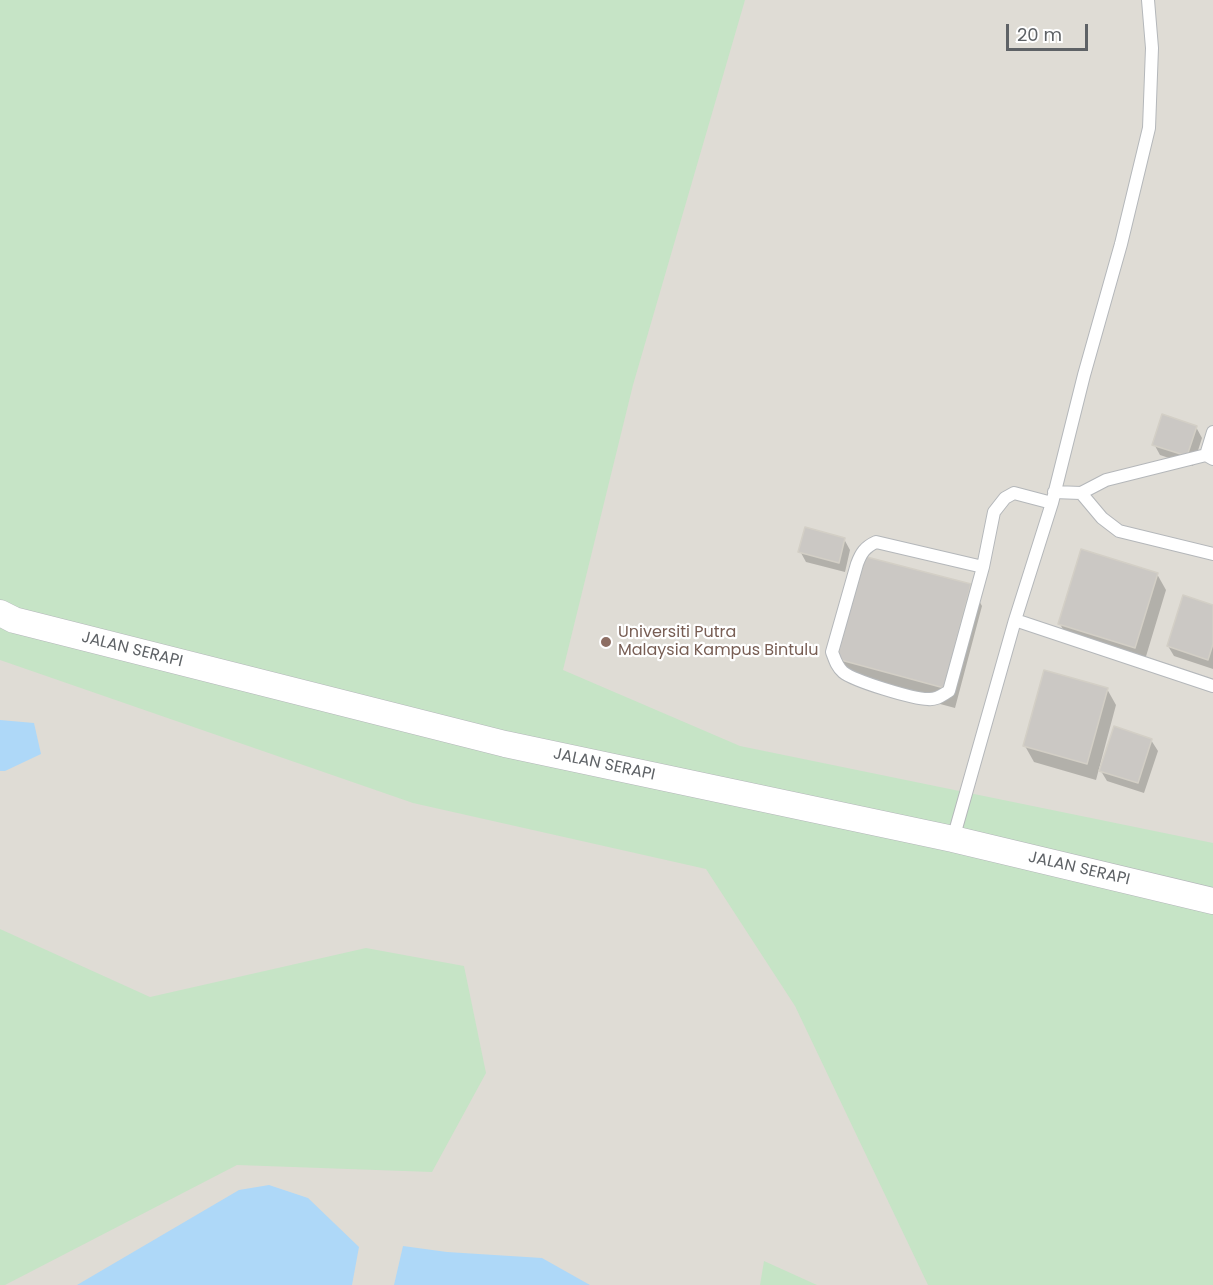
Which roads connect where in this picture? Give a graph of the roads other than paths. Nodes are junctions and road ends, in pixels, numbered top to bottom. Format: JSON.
{"nodes":[{"id":1,"x":1148,"y":0,"type":"edge"},
{"id":2,"x":1213,"y":432,"type":"edge"},
{"id":3,"x":1210,"y":457,"type":"edge"},
{"id":4,"x":1081,"y":493,"type":"junction"},
{"id":5,"x":1053,"y":497,"type":"junction"},
{"id":6,"x":1213,"y":554,"type":"edge"},
{"id":7,"x":982,"y":567,"type":"junction"},
{"id":8,"x":0,"y":614,"type":"edge"},
{"id":9,"x":1015,"y":620,"type":"junction"},
{"id":10,"x":1213,"y":671,"type":"edge"},
{"id":11,"x":1211,"y":685,"type":"edge"},
{"id":12,"x":953,"y":839,"type":"junction"},
{"id":13,"x":1213,"y":901,"type":"edge"}],
"edges":[{"from":1,"to":5,"type":"lane"},
{"from":2,"to":3,"type":"lane"},
{"from":3,"to":4,"type":"lane"},
{"from":4,"to":5,"type":"lane"},
{"from":4,"to":6,"type":"lane"},
{"from":5,"to":7,"type":"lane"},
{"from":5,"to":9,"type":"lane"},
{"from":7,"to":7,"type":"lane"},
{"from":8,"to":12,"type":"street","name":"JALAN SERAPI"},
{"from":9,"to":11,"type":"lane"},
{"from":9,"to":12,"type":"lane"},
{"from":10,"to":11,"type":"lane"},
{"from":12,"to":13,"type":"street","name":"JALAN SERAPI"}]}
